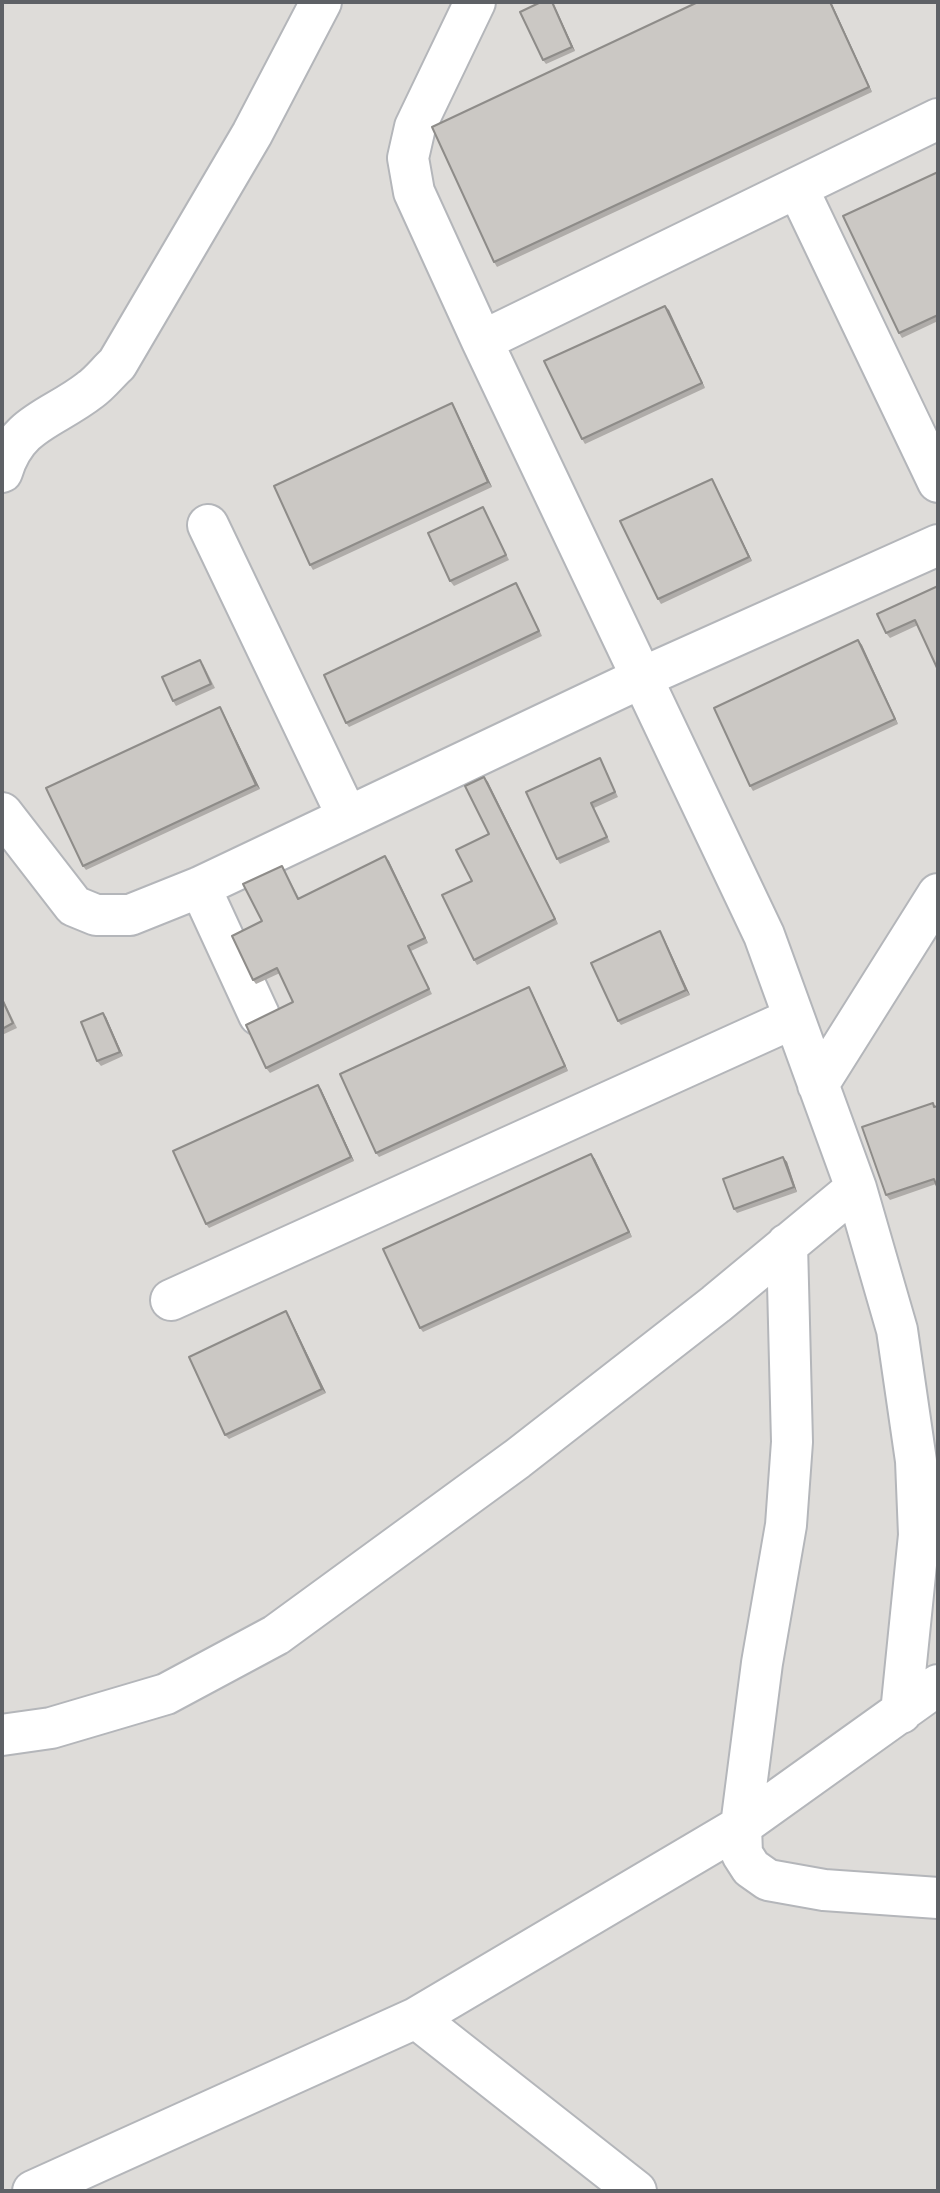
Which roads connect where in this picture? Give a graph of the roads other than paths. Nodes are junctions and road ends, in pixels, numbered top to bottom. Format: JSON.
{"nodes":[{"id":1,"x":321,"y":2,"type":"edge"},
{"id":2,"x":475,"y":2,"type":"edge"},
{"id":3,"x":938,"y":119,"type":"edge"},
{"id":4,"x":798,"y":189,"type":"junction"},
{"id":5,"x":482,"y":341,"type":"junction"},
{"id":6,"x":2,"y":472,"type":"edge"},
{"id":7,"x":938,"y":482,"type":"edge"},
{"id":8,"x":208,"y":525,"type":"dead end"},
{"id":9,"x":938,"y":545,"type":"edge"},
{"id":10,"x":641,"y":678,"type":"junction"},
{"id":11,"x":2,"y":813,"type":"edge"},
{"id":12,"x":347,"y":816,"type":"junction"},
{"id":13,"x":200,"y":887,"type":"junction"},
{"id":14,"x":938,"y":894,"type":"edge"},
{"id":15,"x":259,"y":1015,"type":"edge"},
{"id":16,"x":794,"y":1018,"type":"junction"},
{"id":17,"x":818,"y":1085,"type":"junction"},
{"id":18,"x":856,"y":1188,"type":"junction"},
{"id":19,"x":787,"y":1244,"type":"junction"},
{"id":20,"x":171,"y":1300,"type":"dead end"},
{"id":21,"x":938,"y":1685,"type":"edge"},
{"id":22,"x":901,"y":1713,"type":"junction"},
{"id":23,"x":2,"y":1735,"type":"edge"},
{"id":24,"x":741,"y":1826,"type":"junction"},
{"id":25,"x":938,"y":1898,"type":"edge"},
{"id":26,"x":416,"y":2018,"type":"junction"},
{"id":27,"x":33,"y":2191,"type":"edge"},
{"id":28,"x":636,"y":2191,"type":"edge"}],
"edges":[{"from":1,"to":6,"type":"street"},
{"from":2,"to":5,"type":"street"},
{"from":3,"to":4,"type":"street"},
{"from":4,"to":5,"type":"street"},
{"from":4,"to":7,"type":"street"},
{"from":5,"to":10,"type":"street"},
{"from":8,"to":12,"type":"street"},
{"from":9,"to":10,"type":"street"},
{"from":10,"to":12,"type":"street"},
{"from":10,"to":16,"type":"street"},
{"from":11,"to":13,"type":"street"},
{"from":12,"to":13,"type":"street"},
{"from":13,"to":15,"type":"street"},
{"from":14,"to":17,"type":"street"},
{"from":16,"to":17,"type":"street"},
{"from":16,"to":20,"type":"street"},
{"from":17,"to":18,"type":"street"},
{"from":18,"to":19,"type":"street"},
{"from":18,"to":22,"type":"street"},
{"from":19,"to":23,"type":"street"},
{"from":19,"to":24,"type":"street"},
{"from":21,"to":22,"type":"street"},
{"from":22,"to":24,"type":"street"},
{"from":24,"to":25,"type":"street"},
{"from":24,"to":26,"type":"street"},
{"from":26,"to":27,"type":"street"},
{"from":26,"to":28,"type":"street"}]}
